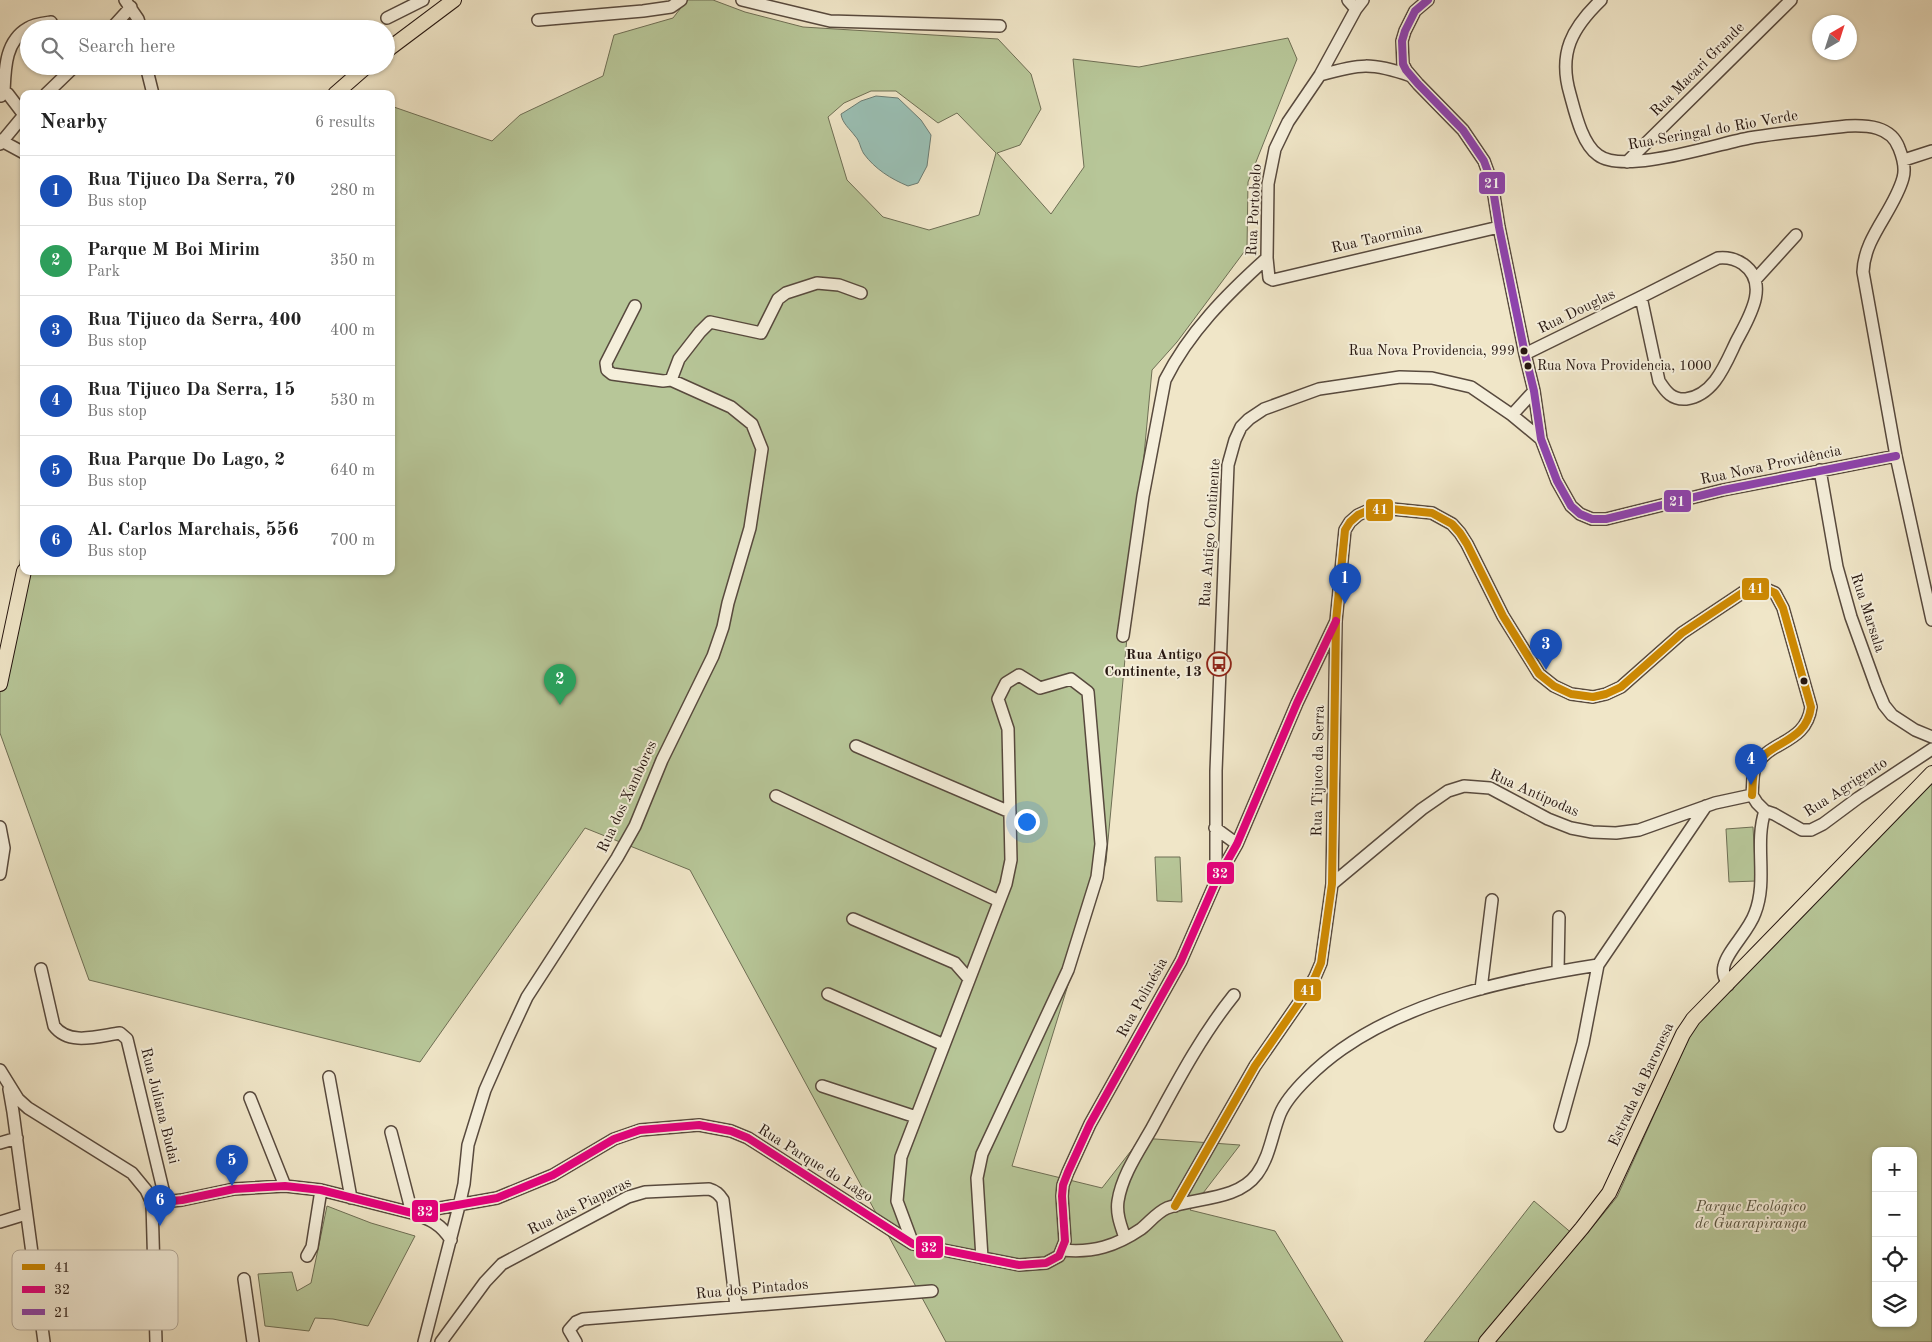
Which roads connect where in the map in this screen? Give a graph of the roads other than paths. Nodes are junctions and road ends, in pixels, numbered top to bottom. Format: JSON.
{"nodes":[{"id":1,"x":423,"y":0,"type":"edge"},
{"id":2,"x":454,"y":0,"type":"edge"},
{"id":3,"x":681,"y":0,"type":"edge"},
{"id":4,"x":742,"y":0,"type":"edge"},
{"id":5,"x":1428,"y":0,"type":"edge"},
{"id":6,"x":1600,"y":0,"type":"edge"},
{"id":7,"x":1791,"y":0,"type":"edge"},
{"id":8,"x":1356,"y":3,"type":"edge"},
{"id":9,"x":128,"y":4,"type":"edge"},
{"id":10,"x":387,"y":18,"type":"dead end"},
{"id":11,"x":117,"y":20,"type":"edge"},
{"id":12,"x":136,"y":20,"type":"edge"},
{"id":13,"x":538,"y":20,"type":"dead end"},
{"id":14,"x":1000,"y":26,"type":"dead end"},
{"id":15,"x":20,"y":33,"type":"edge"},
{"id":16,"x":395,"y":44,"type":"edge"},
{"id":17,"x":66,"y":75,"type":"edge"},
{"id":18,"x":148,"y":75,"type":"edge"},
{"id":19,"x":357,"y":75,"type":"edge"},
{"id":20,"x":1320,"y":75,"type":"junction"},
{"id":21,"x":1411,"y":76,"type":"junction"},
{"id":22,"x":50,"y":90,"type":"edge"},
{"id":23,"x":152,"y":90,"type":"edge"},
{"id":24,"x":340,"y":90,"type":"edge"},
{"id":25,"x":2,"y":95,"type":"edge"},
{"id":26,"x":20,"y":110,"type":"edge"},
{"id":27,"x":20,"y":120,"type":"edge"},
{"id":28,"x":1,"y":142,"type":"edge"},
{"id":29,"x":20,"y":151,"type":"edge"},
{"id":30,"x":1932,"y":151,"type":"edge"},
{"id":31,"x":1904,"y":160,"type":"junction"},
{"id":32,"x":1627,"y":162,"type":"junction"},
{"id":33,"x":1499,"y":227,"type":"junction"},
{"id":34,"x":1796,"y":235,"type":"dead end"},
{"id":35,"x":1267,"y":258,"type":"junction"},
{"id":36,"x":1267,"y":273,"type":"joint"},
{"id":37,"x":1755,"y":280,"type":"junction"},
{"id":38,"x":861,"y":293,"type":"dead end"},
{"id":39,"x":1642,"y":298,"type":"junction"},
{"id":40,"x":634,"y":306,"type":"dead end"},
{"id":41,"x":1525,"y":354,"type":"junction"},
{"id":42,"x":672,"y":380,"type":"junction"},
{"id":43,"x":1534,"y":390,"type":"junction"},
{"id":44,"x":1512,"y":415,"type":"junction"},
{"id":45,"x":1541,"y":439,"type":"junction"},
{"id":46,"x":1896,"y":456,"type":"junction"},
{"id":47,"x":1820,"y":470,"type":"junction"},
{"id":48,"x":23,"y":575,"type":"edge"},
{"id":49,"x":1932,"y":620,"type":"edge"},
{"id":50,"x":1336,"y":621,"type":"junction"},
{"id":51,"x":1123,"y":636,"type":"dead end"},
{"id":52,"x":0,"y":684,"type":"edge"},
{"id":53,"x":1932,"y":737,"type":"edge"},
{"id":54,"x":856,"y":746,"type":"dead end"},
{"id":55,"x":1932,"y":749,"type":"edge"},
{"id":56,"x":1932,"y":773,"type":"edge"},
{"id":57,"x":1752,"y":795,"type":"junction"},
{"id":58,"x":776,"y":796,"type":"dead end"},
{"id":59,"x":1706,"y":806,"type":"junction"},
{"id":60,"x":1765,"y":810,"type":"junction"},
{"id":61,"x":1010,"y":812,"type":"junction"},
{"id":62,"x":0,"y":827,"type":"edge"},
{"id":63,"x":1215,"y":828,"type":"junction"},
{"id":64,"x":1237,"y":844,"type":"junction"},
{"id":65,"x":0,"y":874,"type":"edge"},
{"id":66,"x":1216,"y":881,"type":"junction"},
{"id":67,"x":1332,"y":884,"type":"junction"},
{"id":68,"x":1492,"y":900,"type":"dead end"},
{"id":69,"x":999,"y":901,"type":"junction"},
{"id":70,"x":1559,"y":917,"type":"dead end"},
{"id":71,"x":852,"y":919,"type":"dead end"},
{"id":72,"x":1598,"y":964,"type":"junction"},
{"id":73,"x":41,"y":969,"type":"dead end"},
{"id":74,"x":1558,"y":971,"type":"junction"},
{"id":75,"x":969,"y":979,"type":"junction"},
{"id":76,"x":1728,"y":985,"type":"junction"},
{"id":77,"x":1481,"y":989,"type":"junction"},
{"id":78,"x":828,"y":994,"type":"dead end"},
{"id":79,"x":1234,"y":994,"type":"dead end"},
{"id":80,"x":944,"y":1045,"type":"junction"},
{"id":81,"x":0,"y":1070,"type":"edge"},
{"id":82,"x":329,"y":1077,"type":"dead end"},
{"id":83,"x":8,"y":1085,"type":"junction"},
{"id":84,"x":822,"y":1086,"type":"dead end"},
{"id":85,"x":250,"y":1098,"type":"dead end"},
{"id":86,"x":916,"y":1117,"type":"junction"},
{"id":87,"x":1560,"y":1126,"type":"dead end"},
{"id":88,"x":391,"y":1132,"type":"dead end"},
{"id":89,"x":16,"y":1138,"type":"junction"},
{"id":90,"x":0,"y":1143,"type":"edge"},
{"id":91,"x":285,"y":1186,"type":"junction"},
{"id":92,"x":321,"y":1190,"type":"junction"},
{"id":93,"x":351,"y":1198,"type":"junction"},
{"id":94,"x":166,"y":1202,"type":"junction"},
{"id":95,"x":152,"y":1203,"type":"junction"},
{"id":96,"x":459,"y":1206,"type":"junction"},
{"id":97,"x":1175,"y":1206,"type":"junction"},
{"id":98,"x":412,"y":1213,"type":"junction"},
{"id":99,"x":26,"y":1214,"type":"junction"},
{"id":100,"x":0,"y":1222,"type":"edge"},
{"id":101,"x":1125,"y":1238,"type":"junction"},
{"id":102,"x":451,"y":1240,"type":"junction"},
{"id":103,"x":913,"y":1244,"type":"junction"},
{"id":104,"x":31,"y":1250,"type":"edge"},
{"id":105,"x":153,"y":1250,"type":"edge"},
{"id":106,"x":1062,"y":1250,"type":"junction"},
{"id":107,"x":307,"y":1256,"type":"dead end"},
{"id":108,"x":982,"y":1258,"type":"junction"},
{"id":109,"x":244,"y":1279,"type":"dead end"},
{"id":110,"x":932,"y":1291,"type":"dead end"},
{"id":111,"x":736,"y":1306,"type":"junction"},
{"id":112,"x":253,"y":1342,"type":"edge"},
{"id":113,"x":424,"y":1342,"type":"edge"},
{"id":114,"x":441,"y":1342,"type":"edge"},
{"id":115,"x":576,"y":1342,"type":"edge"},
{"id":116,"x":1486,"y":1342,"type":"edge"}],
"edges":[{"from":1,"to":10,"type":"street"},
{"from":2,"to":16,"type":"main road"},
{"from":3,"to":13,"type":"street"},
{"from":4,"to":14,"type":"street"},
{"from":5,"to":21,"type":"street","name":"Rua Nova Providência"},
{"from":6,"to":32,"type":"street","name":"Rua Seringal do Rio Verde"},
{"from":7,"to":32,"type":"street","name":"Rua Macari Grande"},
{"from":8,"to":20,"type":"street","name":"Rua Portobelo"},
{"from":9,"to":11,"type":"street"},
{"from":9,"to":12,"type":"street"},
{"from":15,"to":25,"type":"street"},
{"from":17,"to":22,"type":"street"},
{"from":18,"to":23,"type":"street"},
{"from":19,"to":24,"type":"main road"},
{"from":20,"to":21,"type":"street"},
{"from":20,"to":35,"type":"street","name":"Rua Portobelo"},
{"from":21,"to":33,"type":"street","name":"Rua Nova Providência"},
{"from":25,"to":26,"type":"street"},
{"from":27,"to":28,"type":"street"},
{"from":28,"to":29,"type":"street"},
{"from":30,"to":31,"type":"street"},
{"from":31,"to":32,"type":"street","name":"Rua Seringal do Rio Verde"},
{"from":31,"to":46,"type":"street"},
{"from":33,"to":36,"type":"street","name":"Rua Taormina"},
{"from":33,"to":41,"type":"street","name":"Rua Nova Providência"},
{"from":34,"to":37,"type":"street"},
{"from":35,"to":36,"type":"street","name":"Rua Portobelo"},
{"from":35,"to":51,"type":"street"},
{"from":37,"to":39,"type":"street","name":"Rua Douglas"},
{"from":37,"to":39,"type":"street"},
{"from":38,"to":42,"type":"street"},
{"from":39,"to":41,"type":"street","name":"Rua Douglas"},
{"from":40,"to":42,"type":"street"},
{"from":41,"to":43,"type":"street","name":"Rua Nova Providência"},
{"from":42,"to":96,"type":"street","name":"Rua dos Xambores"},
{"from":43,"to":44,"type":"street"},
{"from":43,"to":45,"type":"street","name":"Rua Nova Providência"},
{"from":44,"to":45,"type":"street","name":"Rua Antigo Continente"},
{"from":44,"to":63,"type":"street","name":"Rua Antigo Continente"},
{"from":45,"to":47,"type":"street","name":"Rua Nova Providência"},
{"from":46,"to":47,"type":"street","name":"Rua Nova Providência"},
{"from":46,"to":49,"type":"street"},
{"from":47,"to":53,"type":"street","name":"Rua Marsala"},
{"from":48,"to":52,"type":"main road"},
{"from":50,"to":57,"type":"street","name":"Rua Tijuco da Serra"},
{"from":50,"to":64,"type":"street","name":"Rua Polinésia"},
{"from":50,"to":67,"type":"street","name":"Rua Tijuco da Serra"},
{"from":54,"to":61,"type":"street"},
{"from":55,"to":60,"type":"street","name":"Rua Agrigento"},
{"from":56,"to":76,"type":"main road","name":"Estrada da Baronesa"},
{"from":57,"to":59,"type":"street","name":"Rua Antipodas"},
{"from":57,"to":60,"type":"street","name":"Rua Agrigento"},
{"from":58,"to":69,"type":"street"},
{"from":59,"to":67,"type":"street","name":"Rua Antipodas"},
{"from":59,"to":72,"type":"street"},
{"from":60,"to":76,"type":"street"},
{"from":61,"to":69,"type":"street"},
{"from":61,"to":108,"type":"street"},
{"from":62,"to":65,"type":"street"},
{"from":63,"to":64,"type":"street"},
{"from":63,"to":66,"type":"street","name":"Rua Antigo Continente"},
{"from":64,"to":66,"type":"street","name":"Rua Polinésia"},
{"from":66,"to":106,"type":"street","name":"Rua Polinésia"},
{"from":67,"to":97,"type":"street","name":"Rua Tijuco da Serra"},
{"from":68,"to":77,"type":"street"},
{"from":69,"to":75,"type":"street"},
{"from":70,"to":74,"type":"street"},
{"from":71,"to":75,"type":"street"},
{"from":72,"to":74,"type":"street"},
{"from":72,"to":87,"type":"street"},
{"from":73,"to":94,"type":"street","name":"Rua Juliana Budai"},
{"from":74,"to":77,"type":"street"},
{"from":75,"to":80,"type":"street"},
{"from":76,"to":116,"type":"main road","name":"Estrada da Baronesa"},
{"from":77,"to":97,"type":"street"},
{"from":78,"to":80,"type":"street"},
{"from":79,"to":101,"type":"street"},
{"from":80,"to":86,"type":"street"},
{"from":81,"to":83,"type":"street"},
{"from":82,"to":93,"type":"street"},
{"from":83,"to":89,"type":"street"},
{"from":83,"to":95,"type":"street"},
{"from":84,"to":86,"type":"street"},
{"from":85,"to":91,"type":"street"},
{"from":86,"to":103,"type":"street"},
{"from":88,"to":98,"type":"street"},
{"from":89,"to":90,"type":"street"},
{"from":89,"to":99,"type":"street"},
{"from":91,"to":92,"type":"street","name":"Rua Parque do Lago"},
{"from":91,"to":94,"type":"street","name":"Rua Parque do Lago"},
{"from":92,"to":93,"type":"street","name":"Rua Parque do Lago"},
{"from":92,"to":107,"type":"street"},
{"from":93,"to":98,"type":"street","name":"Rua Parque do Lago"},
{"from":94,"to":95,"type":"street","name":"Rua Parque do Lago"},
{"from":95,"to":105,"type":"street"},
{"from":96,"to":98,"type":"street","name":"Rua Parque do Lago"},
{"from":96,"to":102,"type":"street","name":"Rua dos Xambores"},
{"from":96,"to":103,"type":"street","name":"Rua Parque do Lago"},
{"from":97,"to":101,"type":"street"},
{"from":98,"to":102,"type":"street","name":"Rua Parque do Lago"},
{"from":99,"to":100,"type":"street"},
{"from":99,"to":104,"type":"street"},
{"from":101,"to":106,"type":"street"},
{"from":102,"to":113,"type":"street","name":"Rua dos Xambores"},
{"from":103,"to":108,"type":"street"},
{"from":106,"to":108,"type":"street"},
{"from":109,"to":112,"type":"street"},
{"from":110,"to":111,"type":"street","name":"Rua dos Pintados"},
{"from":111,"to":114,"type":"street","name":"Rua das Piaparas"},
{"from":111,"to":115,"type":"street","name":"Rua dos Pintados"}]}
